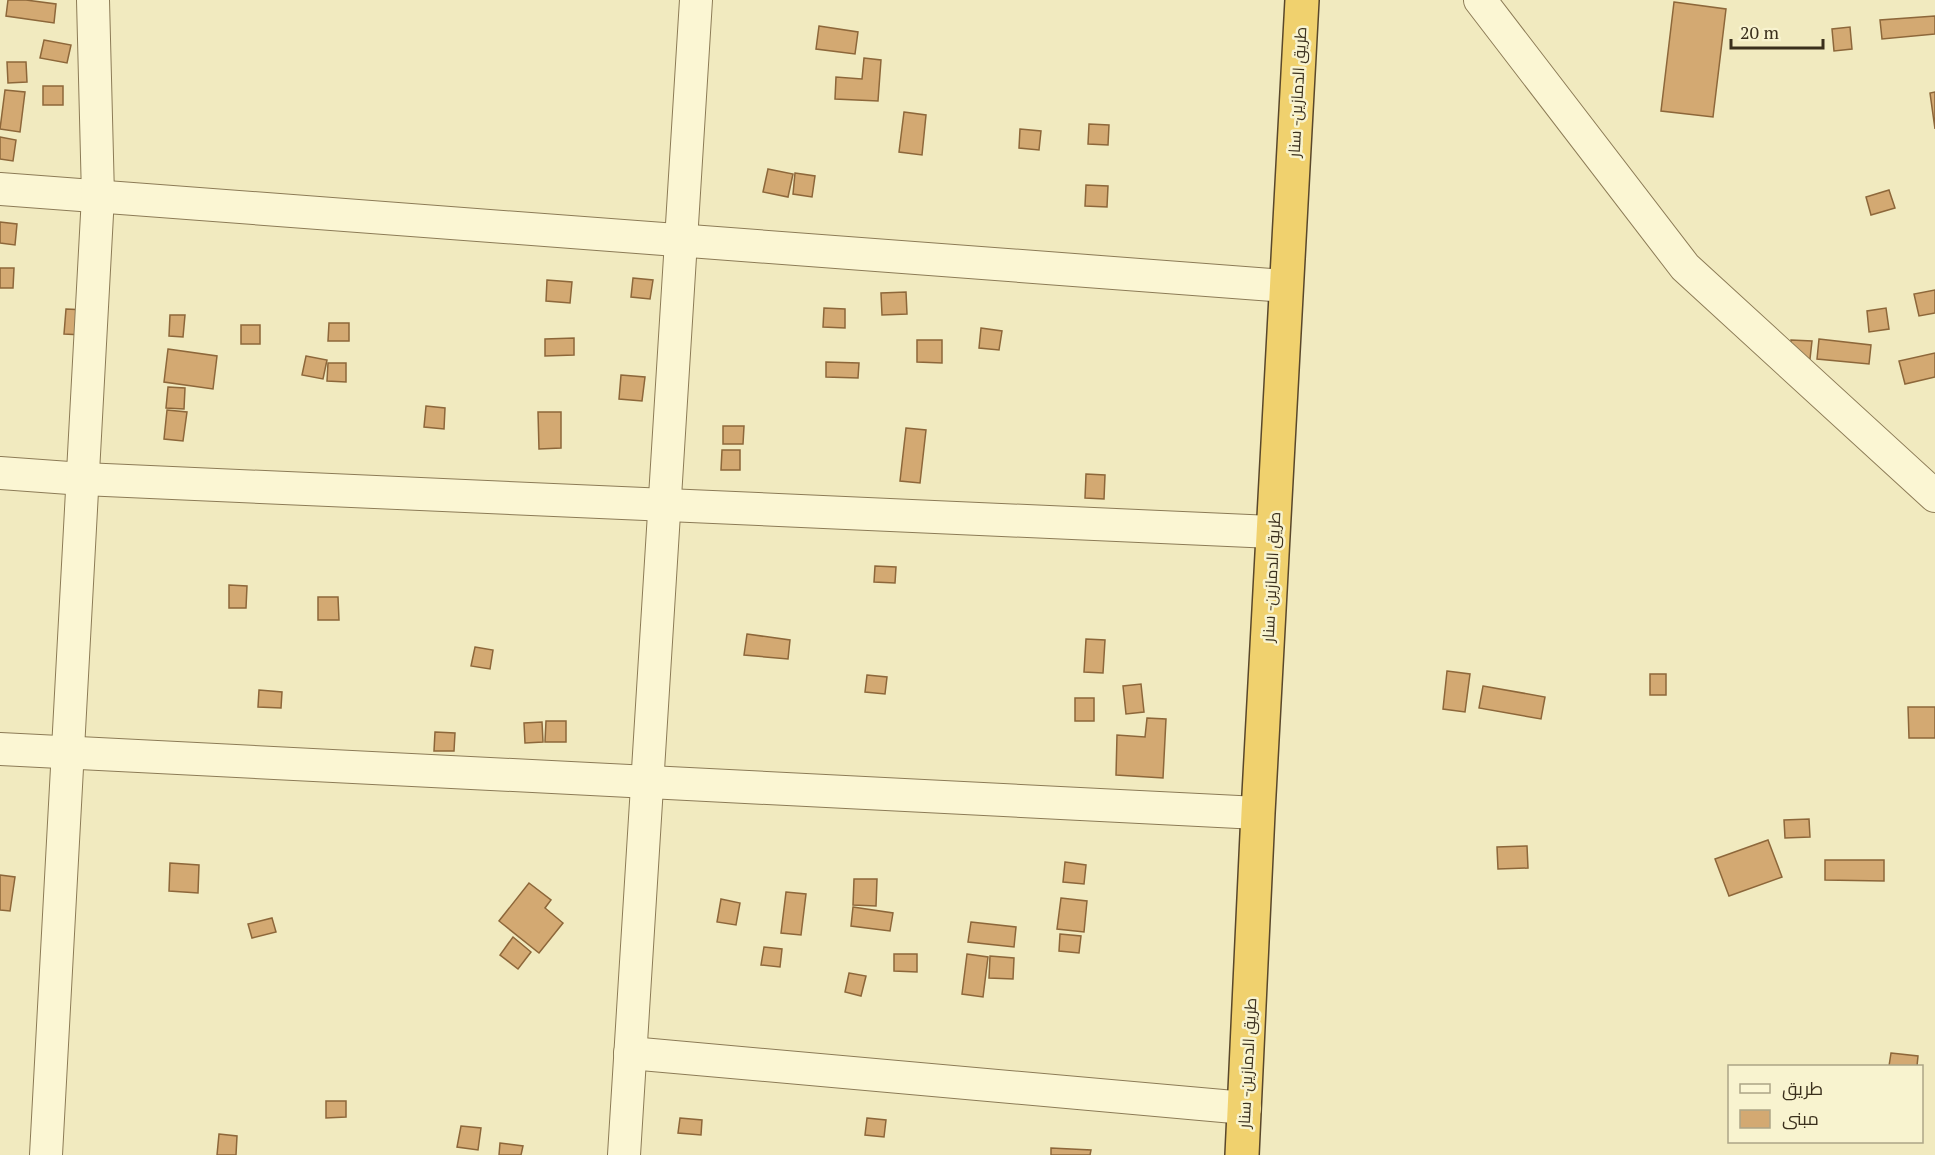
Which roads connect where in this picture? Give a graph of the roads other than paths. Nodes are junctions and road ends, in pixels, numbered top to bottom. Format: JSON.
{"nodes":[{"id":1,"x":93,"y":0,"type":"edge"},
{"id":2,"x":696,"y":0,"type":"edge"},
{"id":3,"x":1302,"y":0,"type":"edge"},
{"id":4,"x":1480,"y":0,"type":"edge"},
{"id":5,"x":0,"y":189,"type":"edge"},
{"id":6,"x":98,"y":196,"type":"junction"},
{"id":7,"x":680,"y":240,"type":"junction"},
{"id":8,"x":1286,"y":286,"type":"junction"},
{"id":9,"x":0,"y":473,"type":"edge"},
{"id":10,"x":83,"y":479,"type":"junction"},
{"id":11,"x":1935,"y":496,"type":"edge"},
{"id":12,"x":664,"y":504,"type":"junction"},
{"id":13,"x":1273,"y":532,"type":"junction"},
{"id":14,"x":0,"y":749,"type":"edge"},
{"id":15,"x":68,"y":752,"type":"junction"},
{"id":16,"x":647,"y":782,"type":"junction"},
{"id":17,"x":1258,"y":813,"type":"junction"},
{"id":18,"x":630,"y":1053,"type":"junction"},
{"id":19,"x":1245,"y":1108,"type":"junction"},
{"id":20,"x":46,"y":1155,"type":"edge"},
{"id":21,"x":624,"y":1155,"type":"edge"},
{"id":22,"x":1242,"y":1155,"type":"edge"}],
"edges":[{"from":1,"to":6,"type":"street"},
{"from":2,"to":7,"type":"street"},
{"from":3,"to":8,"type":"highway","name":"طريق الدمازين- سنار"},
{"from":4,"to":11,"type":"street"},
{"from":5,"to":6,"type":"street"},
{"from":6,"to":7,"type":"street"},
{"from":6,"to":10,"type":"street"},
{"from":7,"to":8,"type":"street"},
{"from":7,"to":12,"type":"street"},
{"from":8,"to":13,"type":"highway","name":"طريق الدمازين- سنار"},
{"from":9,"to":10,"type":"street"},
{"from":10,"to":12,"type":"street"},
{"from":10,"to":15,"type":"street"},
{"from":12,"to":13,"type":"street"},
{"from":12,"to":16,"type":"street"},
{"from":13,"to":17,"type":"highway","name":"طريق الدمازين- سنار"},
{"from":14,"to":15,"type":"street"},
{"from":15,"to":16,"type":"street"},
{"from":15,"to":20,"type":"street"},
{"from":16,"to":17,"type":"street"},
{"from":16,"to":18,"type":"street"},
{"from":17,"to":19,"type":"highway","name":"طريق الدمازين- سنار"},
{"from":18,"to":19,"type":"street"},
{"from":18,"to":21,"type":"street"},
{"from":19,"to":22,"type":"highway","name":"طريق الدمازين- سنار"}]}
